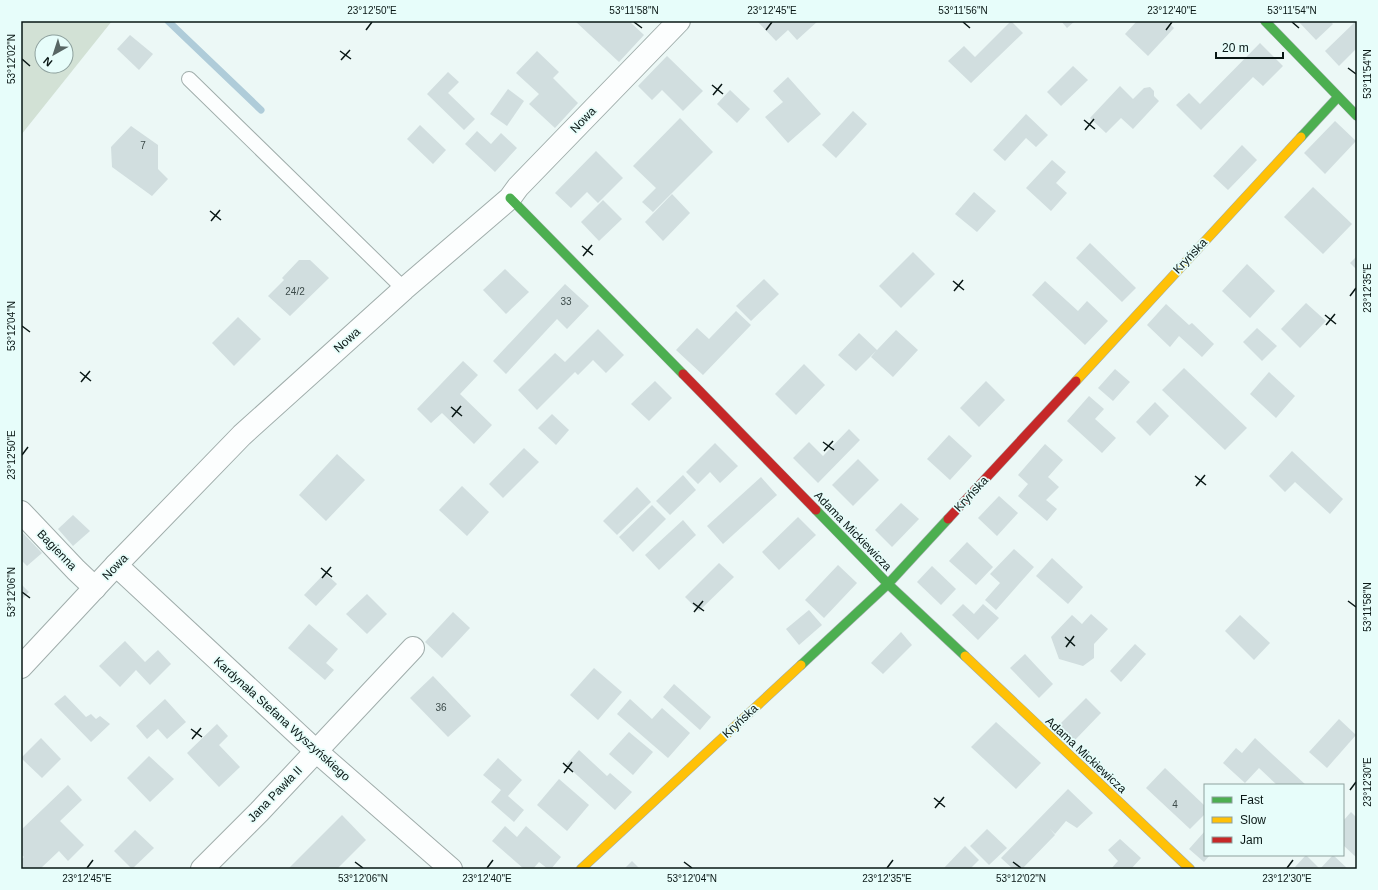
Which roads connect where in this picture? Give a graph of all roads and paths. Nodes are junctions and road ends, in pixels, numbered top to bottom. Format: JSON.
{"nodes":[{"id":1,"x":679,"y":21,"type":"edge"},
{"id":2,"x":1265,"y":21,"type":"edge"},
{"id":3,"x":189,"y":79,"type":"dead end"},
{"id":4,"x":1350,"y":105,"type":"edge"},
{"id":5,"x":510,"y":198,"type":"junction"},
{"id":6,"x":404,"y":289,"type":"junction"},
{"id":7,"x":21,"y":512,"type":"edge"},
{"id":8,"x":116,"y":565,"type":"junction"},
{"id":9,"x":888,"y":584,"type":"junction"},
{"id":10,"x":95,"y":588,"type":"junction"},
{"id":11,"x":413,"y":648,"type":"dead end"},
{"id":12,"x":21,"y":667,"type":"edge"},
{"id":13,"x":316,"y":751,"type":"junction"},
{"id":14,"x":202,"y":869,"type":"edge"},
{"id":15,"x":451,"y":869,"type":"edge"},
{"id":16,"x":581,"y":869,"type":"edge"},
{"id":17,"x":1190,"y":869,"type":"edge"}],
"edges":[{"from":1,"to":5,"type":"street","name":"Nowa"},
{"from":2,"to":4,"type":"street"},
{"from":3,"to":6,"type":"lane"},
{"from":4,"to":9,"type":"street","name":"Kryńska"},
{"from":5,"to":6,"type":"street","name":"Nowa"},
{"from":5,"to":9,"type":"street","name":"Adama Mickiewicza"},
{"from":6,"to":8,"type":"street","name":"Nowa"},
{"from":7,"to":10,"type":"street","name":"Bagienna"},
{"from":8,"to":10,"type":"street","name":"Nowa"},
{"from":8,"to":13,"type":"street","name":"Kardynała Stefana Wyszyńskiego"},
{"from":9,"to":16,"type":"street","name":"Kryńska"},
{"from":9,"to":17,"type":"street","name":"Adama Mickiewicza"},
{"from":10,"to":12,"type":"street","name":"Nowa"},
{"from":11,"to":13,"type":"street","name":"Jana Pawła II"},
{"from":13,"to":14,"type":"street","name":"Jana Pawła II"},
{"from":13,"to":15,"type":"street","name":"Kardynała Stefana Wyszyńskiego"}]}
